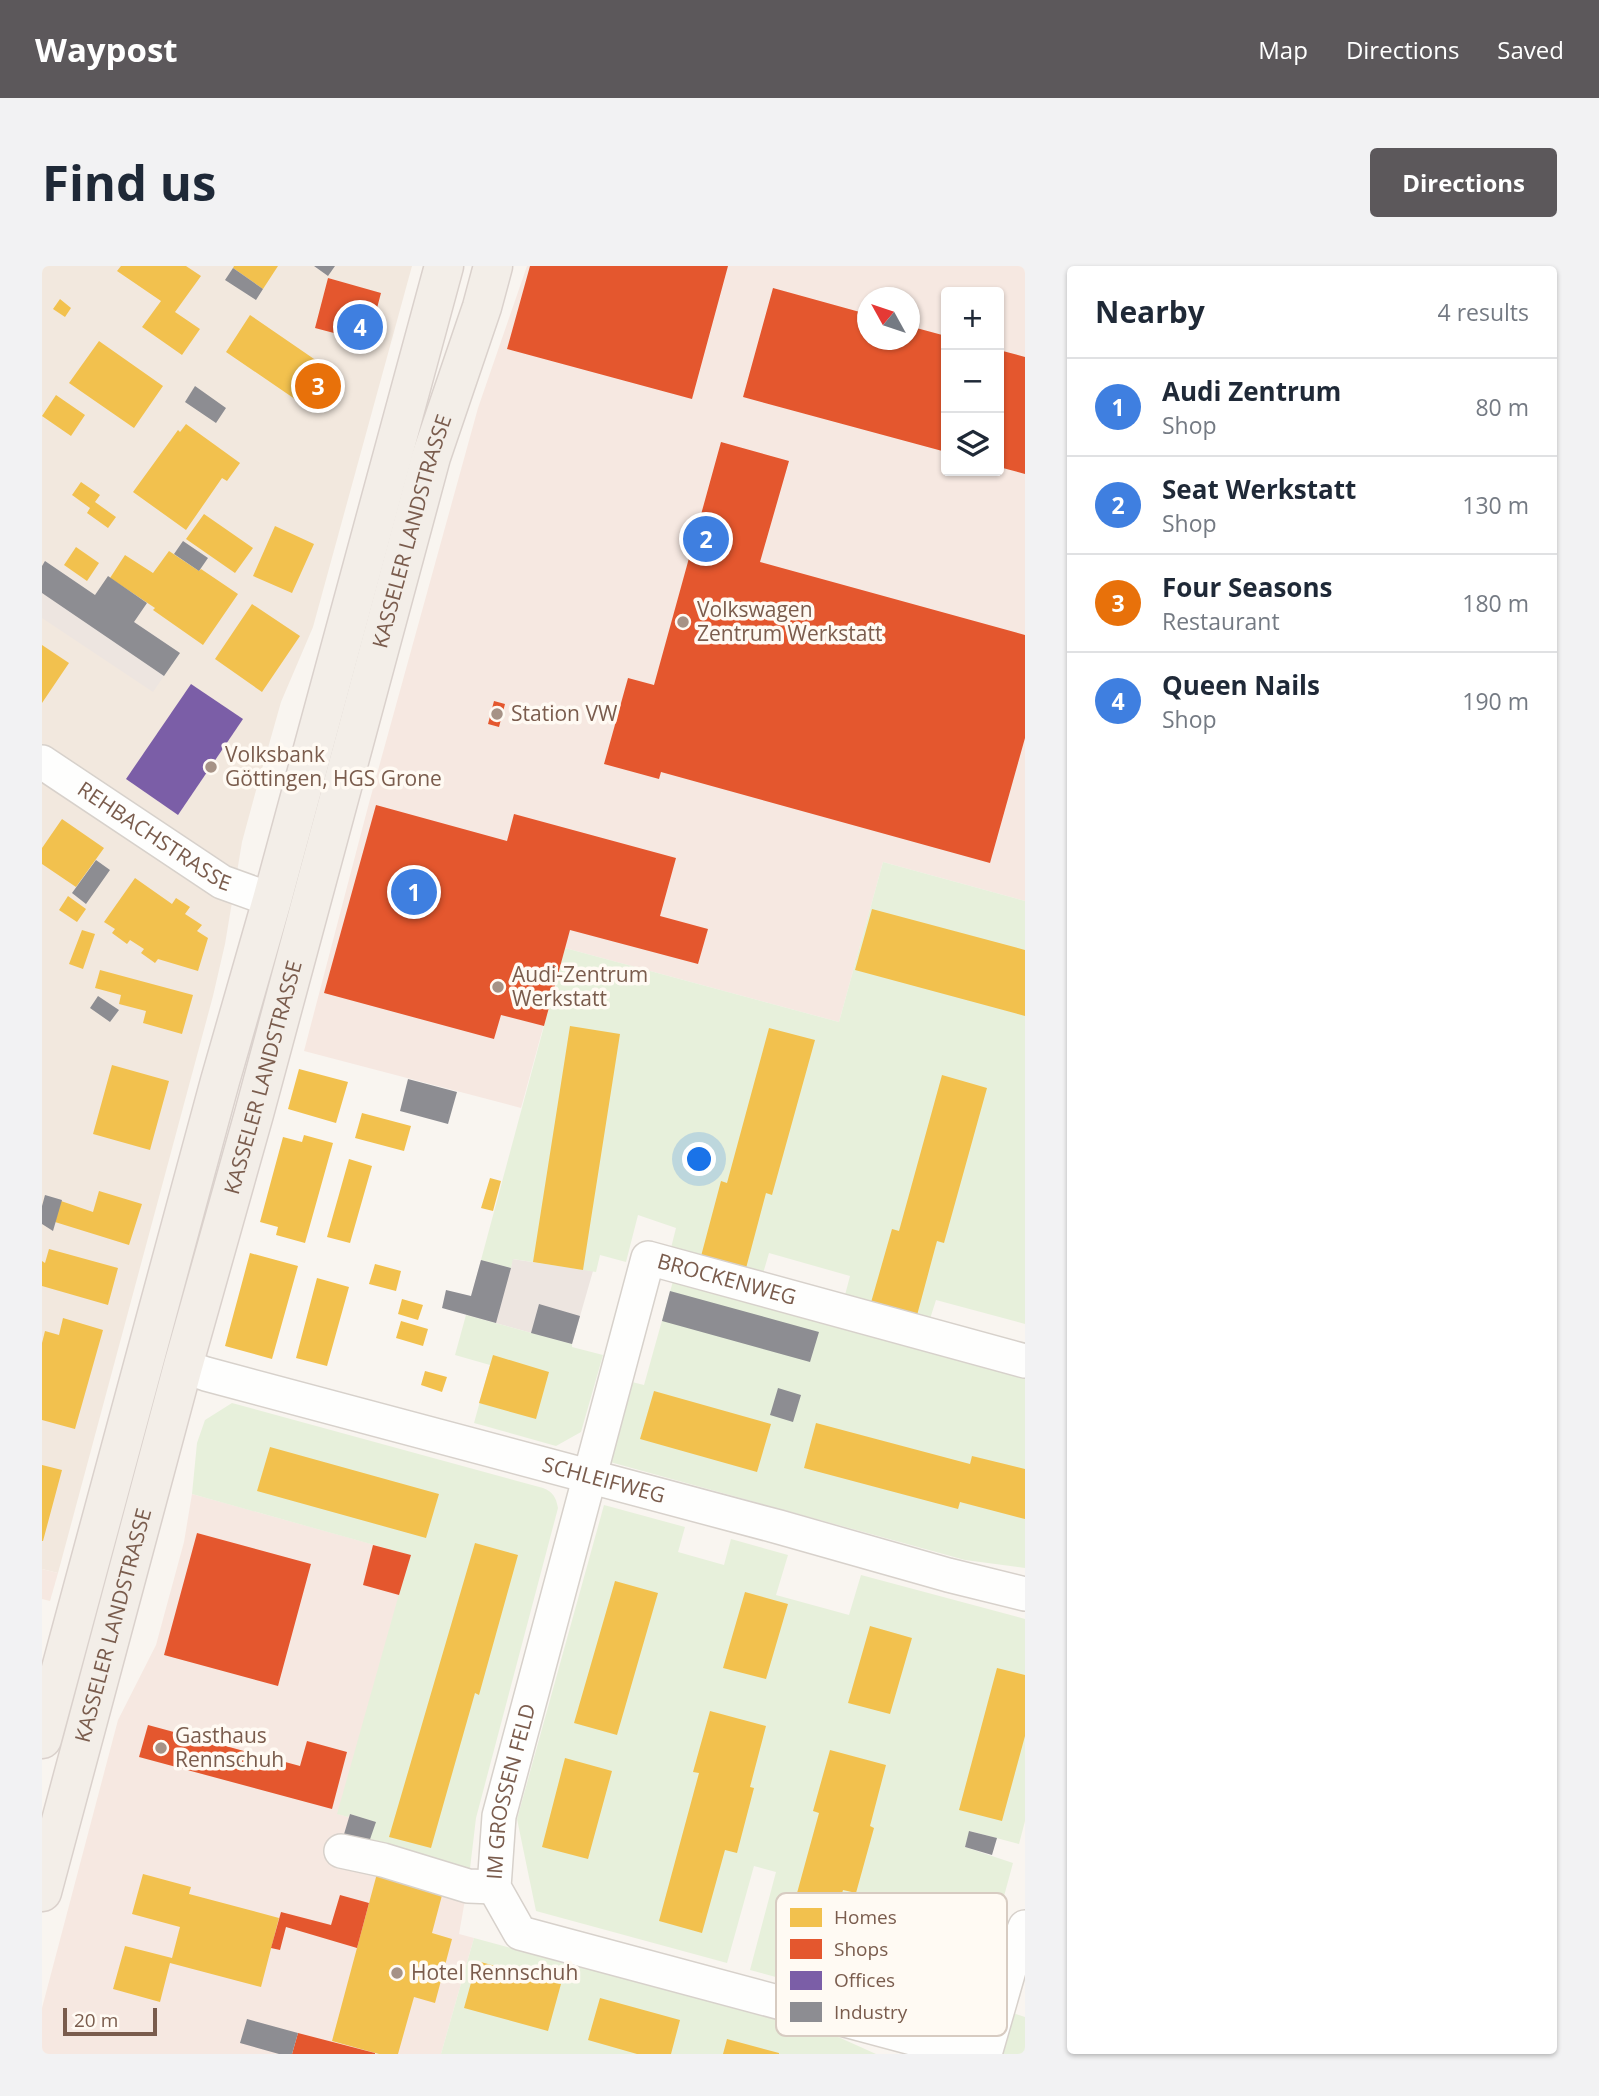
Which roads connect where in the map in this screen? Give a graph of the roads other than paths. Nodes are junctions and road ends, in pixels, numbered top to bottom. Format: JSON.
{"nodes":[{"id":1,"x":444,"y":266,"type":"edge"},
{"id":2,"x":493,"y":266,"type":"edge"},
{"id":3,"x":42,"y":762,"type":"edge"},
{"id":4,"x":272,"y":900,"type":"junction"},
{"id":5,"x":1025,"y":1361,"type":"edge"},
{"id":6,"x":183,"y":1366,"type":"junction"},
{"id":7,"x":588,"y":1477,"type":"junction"},
{"id":8,"x":1025,"y":1594,"type":"edge"},
{"id":9,"x":42,"y":1739,"type":"edge"},
{"id":10,"x":341,"y":1851,"type":"dead end"},
{"id":11,"x":494,"y":1887,"type":"junction"},
{"id":12,"x":42,"y":1892,"type":"edge"},
{"id":13,"x":1025,"y":1927,"type":"edge"},
{"id":14,"x":776,"y":2002,"type":"edge"},
{"id":15,"x":1013,"y":2005,"type":"edge"},
{"id":16,"x":905,"y":2036,"type":"edge"},
{"id":17,"x":995,"y":2036,"type":"edge"},
{"id":18,"x":972,"y":2054,"type":"edge"},
{"id":19,"x":985,"y":2054,"type":"edge"}],
"edges":[{"from":1,"to":4,"type":"main road","name":"KASSELER LANDSTRASSE"},
{"from":2,"to":6,"type":"main road","name":"KASSELER LANDSTRASSE"},
{"from":3,"to":4,"type":"street","name":"REHBACHSTRASSE"},
{"from":4,"to":9,"type":"main road","name":"KASSELER LANDSTRASSE"},
{"from":5,"to":7,"type":"street","name":"BROCKENWEG"},
{"from":6,"to":7,"type":"street","name":"SCHLEIFWEG"},
{"from":6,"to":12,"type":"main road","name":"KASSELER LANDSTRASSE"},
{"from":7,"to":8,"type":"street","name":"SCHLEIFWEG"},
{"from":7,"to":11,"type":"street","name":"IM GROSSEN FELD"},
{"from":10,"to":11,"type":"street"},
{"from":11,"to":14,"type":"street","name":"IM GROSSEN FELD"},
{"from":13,"to":15,"type":"street"},
{"from":16,"to":18,"type":"street","name":"IM GROSSEN FELD"},
{"from":17,"to":19,"type":"street"}]}
